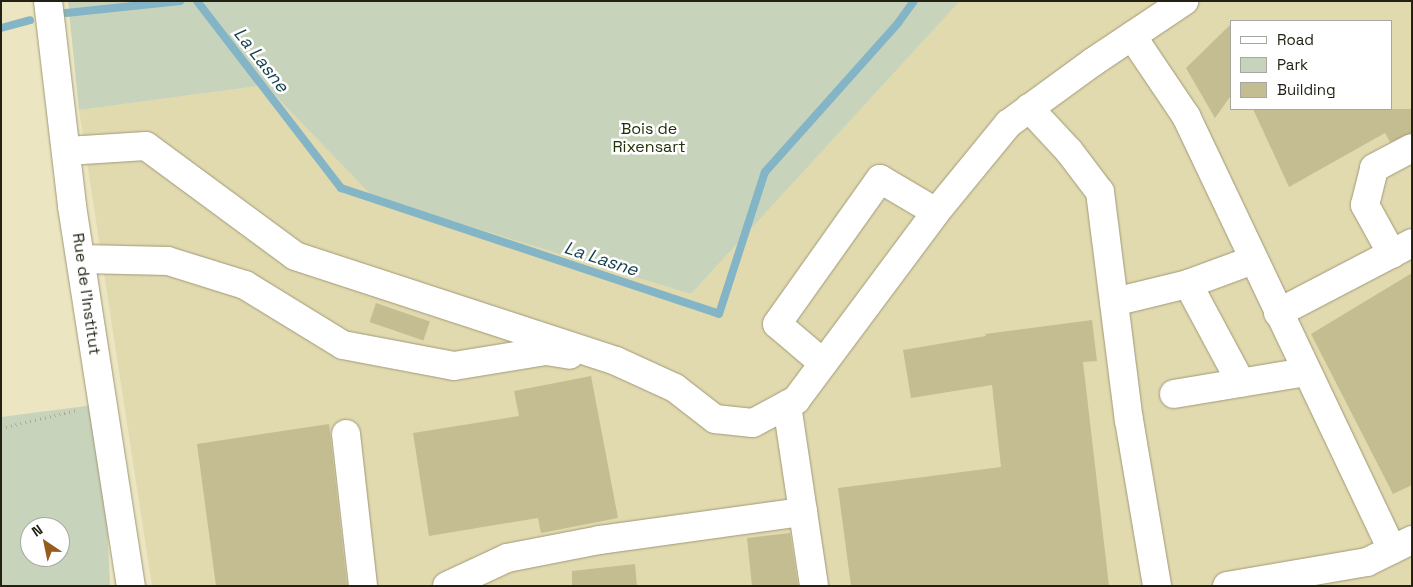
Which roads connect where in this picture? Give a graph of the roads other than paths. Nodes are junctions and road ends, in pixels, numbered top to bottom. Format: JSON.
{"nodes":[{"id":1,"x":48,"y":1,"type":"edge"},
{"id":2,"x":1184,"y":1,"type":"edge"},
{"id":3,"x":1132,"y":36,"type":"junction"},
{"id":4,"x":1029,"y":108,"type":"junction"},
{"id":5,"x":1412,"y":148,"type":"edge"},
{"id":6,"x":67,"y":152,"type":"junction"},
{"id":7,"x":936,"y":212,"type":"junction"},
{"id":8,"x":1402,"y":249,"type":"edge"},
{"id":9,"x":81,"y":259,"type":"junction"},
{"id":10,"x":1253,"y":260,"type":"junction"},
{"id":11,"x":1188,"y":284,"type":"junction"},
{"id":12,"x":1114,"y":302,"type":"junction"},
{"id":13,"x":1278,"y":313,"type":"junction"},
{"id":14,"x":616,"y":361,"type":"junction"},
{"id":15,"x":824,"y":363,"type":"junction"},
{"id":16,"x":1306,"y":372,"type":"junction"},
{"id":17,"x":1241,"y":383,"type":"junction"},
{"id":18,"x":1174,"y":394,"type":"dead end"},
{"id":19,"x":787,"y":405,"type":"junction"},
{"id":20,"x":346,"y":434,"type":"dead end"},
{"id":21,"x":803,"y":512,"type":"junction"},
{"id":22,"x":1402,"y":545,"type":"edge"},
{"id":23,"x":131,"y":586,"type":"edge"},
{"id":24,"x":363,"y":586,"type":"edge"},
{"id":25,"x":447,"y":586,"type":"edge"},
{"id":26,"x":814,"y":586,"type":"edge"},
{"id":27,"x":1157,"y":586,"type":"edge"},
{"id":28,"x":1227,"y":586,"type":"edge"}],
"edges":[{"from":1,"to":6,"type":"street","name":"Rue de l'Institut"},
{"from":2,"to":3,"type":"street"},
{"from":3,"to":4,"type":"street"},
{"from":3,"to":10,"type":"street"},
{"from":4,"to":7,"type":"street"},
{"from":4,"to":12,"type":"street"},
{"from":5,"to":8,"type":"street"},
{"from":6,"to":9,"type":"street","name":"Rue de l'Institut"},
{"from":6,"to":14,"type":"street"},
{"from":7,"to":15,"type":"street"},
{"from":7,"to":15,"type":"street"},
{"from":8,"to":13,"type":"street"},
{"from":9,"to":14,"type":"street"},
{"from":9,"to":23,"type":"street","name":"Rue de l'Institut"},
{"from":10,"to":11,"type":"street"},
{"from":10,"to":13,"type":"street"},
{"from":11,"to":12,"type":"street"},
{"from":11,"to":17,"type":"street"},
{"from":12,"to":27,"type":"street"},
{"from":13,"to":16,"type":"street"},
{"from":14,"to":19,"type":"street"},
{"from":15,"to":19,"type":"street"},
{"from":16,"to":17,"type":"street"},
{"from":16,"to":22,"type":"street"},
{"from":17,"to":18,"type":"street"},
{"from":19,"to":21,"type":"street"},
{"from":20,"to":24,"type":"street"},
{"from":21,"to":25,"type":"street"},
{"from":21,"to":26,"type":"street"},
{"from":22,"to":28,"type":"street"}]}
